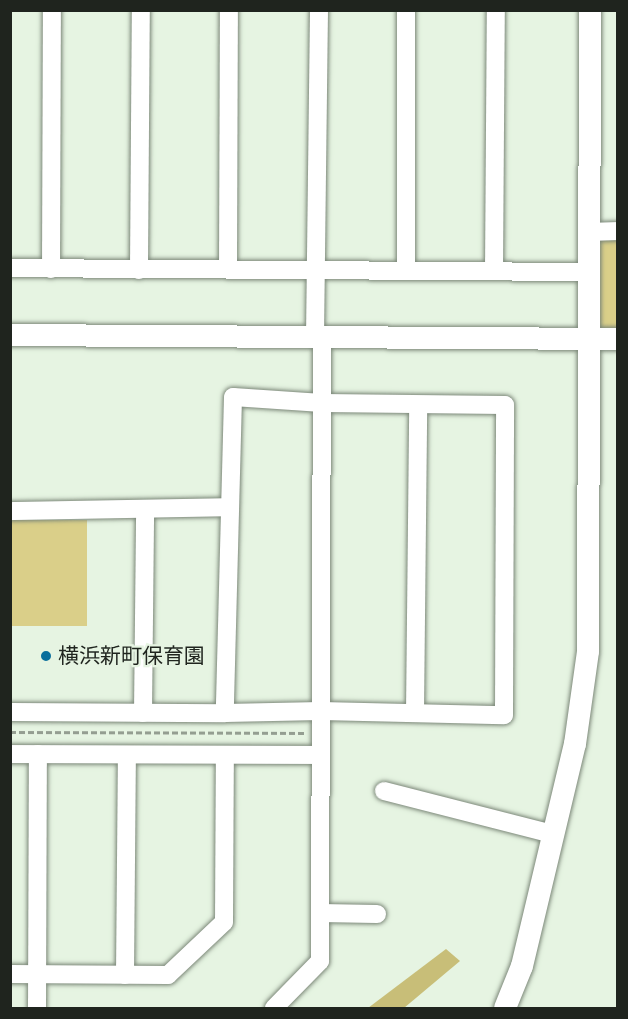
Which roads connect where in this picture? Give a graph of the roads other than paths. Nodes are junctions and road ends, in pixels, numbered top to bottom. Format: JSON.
{"nodes":[{"id":1,"x":52,"y":10,"type":"edge"},
{"id":2,"x":141,"y":10,"type":"edge"},
{"id":3,"x":229,"y":10,"type":"edge"},
{"id":4,"x":319,"y":10,"type":"edge"},
{"id":5,"x":406,"y":10,"type":"edge"},
{"id":6,"x":496,"y":10,"type":"edge"},
{"id":7,"x":591,"y":10,"type":"edge"},
{"id":8,"x":618,"y":231,"type":"edge"},
{"id":9,"x":589,"y":232,"type":"junction"},
{"id":10,"x":10,"y":268,"type":"edge"},
{"id":11,"x":51,"y":268,"type":"junction"},
{"id":12,"x":228,"y":269,"type":"junction"},
{"id":13,"x":316,"y":269,"type":"junction"},
{"id":14,"x":139,"y":270,"type":"junction"},
{"id":15,"x":406,"y":270,"type":"junction"},
{"id":16,"x":494,"y":271,"type":"junction"},
{"id":17,"x":589,"y":272,"type":"junction"},
{"id":18,"x":10,"y":335,"type":"edge"},
{"id":19,"x":319,"y":337,"type":"junction"},
{"id":20,"x":588,"y":338,"type":"junction"},
{"id":21,"x":618,"y":339,"type":"edge"},
{"id":22,"x":322,"y":404,"type":"junction"},
{"id":23,"x":418,"y":405,"type":"junction"},
{"id":24,"x":230,"y":507,"type":"junction"},
{"id":25,"x":145,"y":509,"type":"junction"},
{"id":26,"x":10,"y":511,"type":"edge"},
{"id":27,"x":321,"y":711,"type":"junction"},
{"id":28,"x":10,"y":712,"type":"edge"},
{"id":29,"x":143,"y":713,"type":"junction"},
{"id":30,"x":225,"y":713,"type":"junction"},
{"id":31,"x":415,"y":713,"type":"junction"},
{"id":32,"x":10,"y":754,"type":"edge"},
{"id":33,"x":38,"y":754,"type":"junction"},
{"id":34,"x":127,"y":755,"type":"junction"},
{"id":35,"x":225,"y":755,"type":"junction"},
{"id":36,"x":320,"y":755,"type":"junction"},
{"id":37,"x":384,"y":791,"type":"dead end"},
{"id":38,"x":553,"y":834,"type":"junction"},
{"id":39,"x":320,"y":913,"type":"junction"},
{"id":40,"x":377,"y":914,"type":"dead end"},
{"id":41,"x":10,"y":974,"type":"edge"},
{"id":42,"x":37,"y":975,"type":"junction"},
{"id":43,"x":125,"y":975,"type":"junction"},
{"id":44,"x":36,"y":1008,"type":"edge"},
{"id":45,"x":274,"y":1008,"type":"edge"},
{"id":46,"x":505,"y":1008,"type":"edge"}],
"edges":[{"from":1,"to":11,"type":"street"},
{"from":2,"to":14,"type":"street"},
{"from":3,"to":12,"type":"street"},
{"from":4,"to":13,"type":"street"},
{"from":5,"to":15,"type":"street"},
{"from":6,"to":16,"type":"street"},
{"from":7,"to":9,"type":"street"},
{"from":8,"to":9,"type":"street"},
{"from":9,"to":17,"type":"street"},
{"from":10,"to":11,"type":"street"},
{"from":11,"to":14,"type":"street"},
{"from":12,"to":13,"type":"street"},
{"from":12,"to":14,"type":"street"},
{"from":13,"to":15,"type":"street"},
{"from":13,"to":19,"type":"street"},
{"from":15,"to":16,"type":"street"},
{"from":16,"to":17,"type":"street"},
{"from":17,"to":20,"type":"street"},
{"from":18,"to":19,"type":"street"},
{"from":19,"to":20,"type":"street"},
{"from":19,"to":22,"type":"street"},
{"from":20,"to":21,"type":"street"},
{"from":20,"to":38,"type":"street"},
{"from":22,"to":23,"type":"street"},
{"from":22,"to":24,"type":"street"},
{"from":22,"to":27,"type":"street"},
{"from":23,"to":31,"type":"street"},
{"from":23,"to":31,"type":"street"},
{"from":24,"to":25,"type":"street"},
{"from":24,"to":30,"type":"street"},
{"from":25,"to":26,"type":"street"},
{"from":25,"to":29,"type":"street"},
{"from":27,"to":30,"type":"street"},
{"from":27,"to":31,"type":"street"},
{"from":27,"to":36,"type":"street"},
{"from":28,"to":29,"type":"street"},
{"from":29,"to":30,"type":"street"},
{"from":32,"to":33,"type":"street"},
{"from":33,"to":34,"type":"street"},
{"from":33,"to":42,"type":"street"},
{"from":34,"to":35,"type":"street"},
{"from":34,"to":43,"type":"street"},
{"from":35,"to":36,"type":"street"},
{"from":35,"to":43,"type":"street"},
{"from":36,"to":39,"type":"street"},
{"from":37,"to":38,"type":"street"},
{"from":38,"to":46,"type":"street"},
{"from":39,"to":40,"type":"street"},
{"from":39,"to":45,"type":"street"},
{"from":41,"to":42,"type":"street"},
{"from":42,"to":43,"type":"street"},
{"from":42,"to":44,"type":"street"}]}
